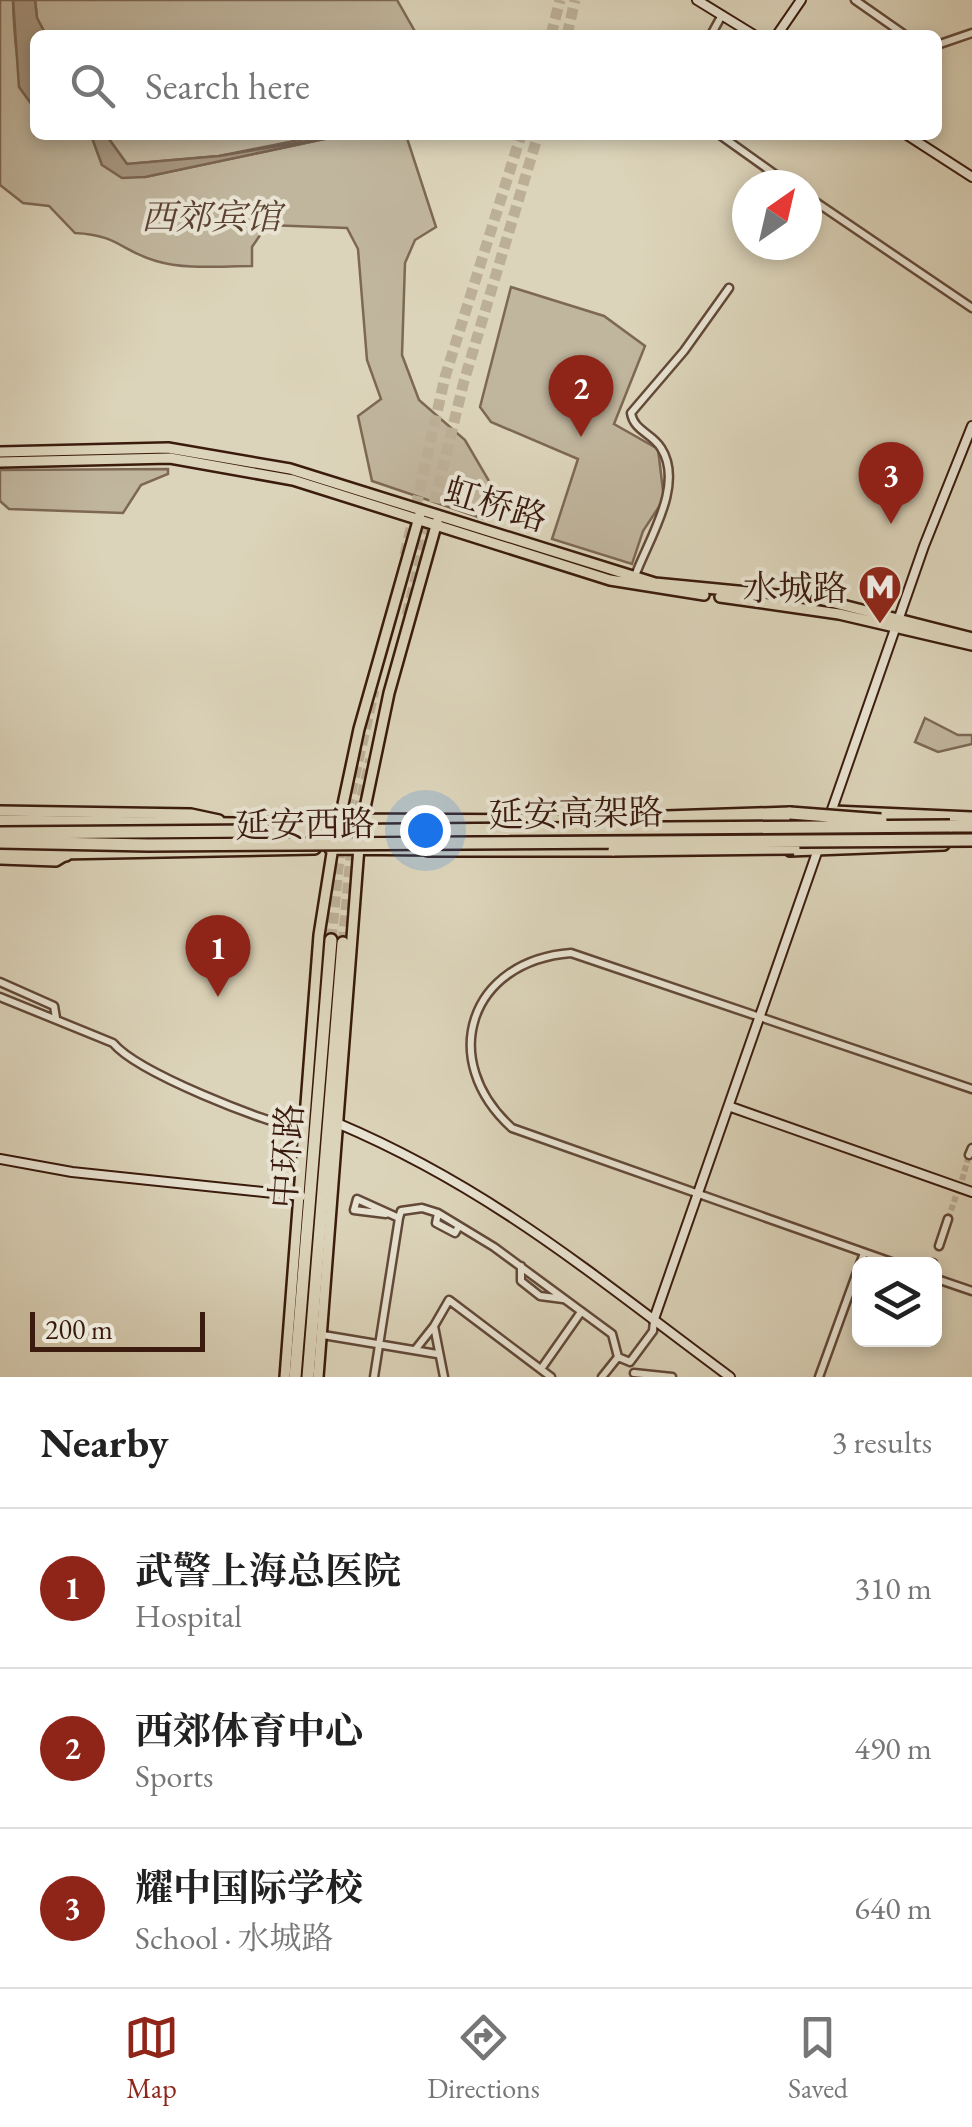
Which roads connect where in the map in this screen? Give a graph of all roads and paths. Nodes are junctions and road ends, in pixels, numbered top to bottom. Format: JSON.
{"nodes":[{"id":1,"x":697,"y":0,"type":"edge"},
{"id":2,"x":801,"y":0,"type":"edge"},
{"id":3,"x":856,"y":0,"type":"edge"},
{"id":4,"x":722,"y":15,"type":"junction"},
{"id":5,"x":714,"y":30,"type":"edge"},
{"id":6,"x":746,"y":30,"type":"edge"},
{"id":7,"x":780,"y":30,"type":"edge"},
{"id":8,"x":898,"y":30,"type":"edge"},
{"id":9,"x":972,"y":33,"type":"edge"},
{"id":10,"x":942,"y":43,"type":"edge"},
{"id":11,"x":727,"y":140,"type":"edge"},
{"id":12,"x":916,"y":140,"type":"edge"},
{"id":13,"x":769,"y":170,"type":"edge"},
{"id":14,"x":972,"y":177,"type":"edge"},
{"id":15,"x":822,"y":206,"type":"edge"},
{"id":16,"x":729,"y":288,"type":"dead end"},
{"id":17,"x":972,"y":308,"type":"edge"},
{"id":18,"x":972,"y":426,"type":"edge"},
{"id":19,"x":0,"y":452,"type":"edge"},
{"id":20,"x":0,"y":462,"type":"edge"},
{"id":21,"x":420,"y":514,"type":"junction"},
{"id":22,"x":438,"y":519,"type":"junction"},
{"id":23,"x":636,"y":576,"type":"junction"},
{"id":24,"x":897,"y":624,"type":"junction"},
{"id":25,"x":972,"y":641,"type":"edge"},
{"id":26,"x":0,"y":810,"type":"edge"},
{"id":27,"x":832,"y":816,"type":"junction"},
{"id":28,"x":340,"y":819,"type":"junction"},
{"id":29,"x":362,"y":819,"type":"junction"},
{"id":30,"x":575,"y":820,"type":"junction"},
{"id":31,"x":972,"y":822,"type":"edge"},
{"id":32,"x":236,"y":824,"type":"junction"},
{"id":33,"x":950,"y":826,"type":"junction"},
{"id":34,"x":0,"y":827,"type":"edge"},
{"id":35,"x":823,"y":840,"type":"junction"},
{"id":36,"x":972,"y":840,"type":"edge"},
{"id":37,"x":860,"y":843,"type":"junction"},
{"id":38,"x":333,"y":849,"type":"junction"},
{"id":39,"x":0,"y":850,"type":"edge"},
{"id":40,"x":358,"y":850,"type":"junction"},
{"id":41,"x":428,"y":850,"type":"junction"},
{"id":42,"x":816,"y":851,"type":"junction"},
{"id":43,"x":66,"y":855,"type":"junction"},
{"id":44,"x":0,"y":982,"type":"edge"},
{"id":45,"x":0,"y":997,"type":"edge"},
{"id":46,"x":762,"y":1015,"type":"junction"},
{"id":47,"x":56,"y":1018,"type":"junction"},
{"id":48,"x":972,"y":1089,"type":"edge"},
{"id":49,"x":731,"y":1107,"type":"junction"},
{"id":50,"x":337,"y":1123,"type":"junction"},
{"id":51,"x":305,"y":1131,"type":"junction"},
{"id":52,"x":0,"y":1159,"type":"edge"},
{"id":53,"x":972,"y":1192,"type":"edge"},
{"id":54,"x":699,"y":1194,"type":"junction"},
{"id":55,"x":300,"y":1196,"type":"junction"},
{"id":56,"x":438,"y":1213,"type":"junction"},
{"id":57,"x":386,"y":1214,"type":"dead end"},
{"id":58,"x":399,"y":1218,"type":"junction"},
{"id":59,"x":948,"y":1219,"type":"tunnel mouth"},
{"id":60,"x":450,"y":1221,"type":"junction"},
{"id":61,"x":460,"y":1226,"type":"junction"},
{"id":62,"x":445,"y":1231,"type":"junction"},
{"id":63,"x":939,"y":1246,"type":"dead end"},
{"id":64,"x":864,"y":1252,"type":"junction"},
{"id":65,"x":878,"y":1257,"type":"edge"},
{"id":66,"x":521,"y":1266,"type":"junction"},
{"id":67,"x":541,"y":1281,"type":"junction"},
{"id":68,"x":942,"y":1281,"type":"edge"},
{"id":69,"x":534,"y":1291,"type":"junction"},
{"id":70,"x":972,"y":1291,"type":"edge"},
{"id":71,"x":564,"y":1299,"type":"junction"},
{"id":72,"x":581,"y":1312,"type":"junction"},
{"id":73,"x":654,"y":1319,"type":"junction"},
{"id":74,"x":434,"y":1326,"type":"junction"},
{"id":75,"x":323,"y":1335,"type":"junction"},
{"id":76,"x":379,"y":1346,"type":"junction"},
{"id":77,"x":414,"y":1351,"type":"junction"},
{"id":78,"x":437,"y":1354,"type":"junction"},
{"id":79,"x":618,"y":1357,"type":"junction"},
{"id":80,"x":630,"y":1362,"type":"junction"},
{"id":81,"x":541,"y":1369,"type":"junction"},
{"id":82,"x":632,"y":1375,"type":"edge"},
{"id":83,"x":285,"y":1377,"type":"edge"},
{"id":84,"x":295,"y":1377,"type":"edge"},
{"id":85,"x":308,"y":1377,"type":"edge"},
{"id":86,"x":318,"y":1377,"type":"edge"},
{"id":87,"x":374,"y":1377,"type":"edge"},
{"id":88,"x":444,"y":1377,"type":"edge"},
{"id":89,"x":551,"y":1377,"type":"edge"},
{"id":90,"x":602,"y":1377,"type":"edge"},
{"id":91,"x":672,"y":1377,"type":"edge"},
{"id":92,"x":730,"y":1377,"type":"edge"},
{"id":93,"x":819,"y":1377,"type":"edge"}],
"edges":[{"from":1,"to":4,"type":"street"},
{"from":2,"to":7,"type":"street"},
{"from":3,"to":8,"type":"street"},
{"from":4,"to":5,"type":"street"},
{"from":4,"to":6,"type":"street"},
{"from":9,"to":10,"type":"street"},
{"from":11,"to":13,"type":"street"},
{"from":12,"to":14,"type":"street"},
{"from":15,"to":17,"type":"street"},
{"from":16,"to":23,"type":"street"},
{"from":18,"to":24,"type":"street"},
{"from":19,"to":21,"type":"main road","name":"虹桥路"},
{"from":20,"to":21,"type":"main road","name":"虹桥路"},
{"from":21,"to":22,"type":"main road","name":"虹桥路"},
{"from":21,"to":28,"type":"main road"},
{"from":22,"to":23,"type":"main road","name":"虹桥路"},
{"from":22,"to":24,"type":"main road","name":"虹桥路"},
{"from":22,"to":29,"type":"main road"},
{"from":23,"to":24,"type":"main road","name":"虹桥路"},
{"from":24,"to":25,"type":"main road","name":"虹桥路"},
{"from":24,"to":27,"type":"street"},
{"from":26,"to":32,"type":"main road"},
{"from":27,"to":30,"type":"main road","name":"延安西路"},
{"from":27,"to":31,"type":"main road","name":"延安西路"},
{"from":27,"to":35,"type":"street"},
{"from":28,"to":29,"type":"main road","name":"延安西路"},
{"from":28,"to":32,"type":"main road","name":"延安西路"},
{"from":28,"to":38,"type":"main road"},
{"from":29,"to":30,"type":"main road","name":"延安西路"},
{"from":29,"to":40,"type":"main road"},
{"from":30,"to":33,"type":"highway","bridge":true},
{"from":31,"to":33,"type":"highway","name":"延安高架路"},
{"from":32,"to":34,"type":"main road","name":"延安西路"},
{"from":32,"to":34,"type":"highway"},
{"from":33,"to":34,"type":"highway","name":"延安高架路","bridge":true},
{"from":35,"to":36,"type":"main road","name":"延安西路"},
{"from":35,"to":41,"type":"main road","name":"延安西路"},
{"from":35,"to":42,"type":"street"},
{"from":36,"to":37,"type":"highway","name":"延安高架路","bridge":true},
{"from":36,"to":42,"type":"main road"},
{"from":37,"to":39,"type":"highway","name":"延安高架路","bridge":true},
{"from":37,"to":41,"type":"highway","bridge":true},
{"from":38,"to":40,"type":"main road","name":"延安西路"},
{"from":38,"to":43,"type":"main road","name":"延安西路"},
{"from":38,"to":51,"type":"main road"},
{"from":39,"to":43,"type":"highway"},
{"from":39,"to":43,"type":"main road","name":"延安西路"},
{"from":40,"to":41,"type":"main road","name":"延安西路"},
{"from":40,"to":50,"type":"main road"},
{"from":41,"to":42,"type":"main road"},
{"from":42,"to":46,"type":"street"},
{"from":44,"to":47,"type":"street"},
{"from":45,"to":47,"type":"street"},
{"from":46,"to":48,"type":"street"},
{"from":46,"to":49,"type":"street"},
{"from":46,"to":54,"type":"street"},
{"from":47,"to":51,"type":"street"},
{"from":49,"to":53,"type":"street"},
{"from":49,"to":54,"type":"street"},
{"from":50,"to":73,"type":"street"},
{"from":50,"to":75,"type":"main road"},
{"from":51,"to":55,"type":"main road"},
{"from":52,"to":55,"type":"street"},
{"from":54,"to":64,"type":"street"},
{"from":54,"to":73,"type":"street"},
{"from":55,"to":83,"type":"main road"},
{"from":56,"to":58,"type":"street"},
{"from":56,"to":60,"type":"street"},
{"from":56,"to":62,"type":"street"},
{"from":57,"to":58,"type":"street"},
{"from":58,"to":76,"type":"street"},
{"from":59,"to":63,"type":"street"},
{"from":60,"to":61,"type":"street"},
{"from":60,"to":62,"type":"street"},
{"from":61,"to":62,"type":"street"},
{"from":61,"to":66,"type":"street"},
{"from":64,"to":65,"type":"street"},
{"from":64,"to":93,"type":"street"},
{"from":66,"to":67,"type":"street"},
{"from":66,"to":69,"type":"street"},
{"from":67,"to":69,"type":"street"},
{"from":67,"to":71,"type":"street"},
{"from":68,"to":70,"type":"street"},
{"from":69,"to":71,"type":"street"},
{"from":71,"to":72,"type":"street"},
{"from":72,"to":79,"type":"street"},
{"from":72,"to":81,"type":"street"},
{"from":73,"to":80,"type":"street"},
{"from":73,"to":92,"type":"street"},
{"from":74,"to":77,"type":"street"},
{"from":74,"to":78,"type":"street"},
{"from":74,"to":81,"type":"street"},
{"from":75,"to":76,"type":"street"},
{"from":75,"to":86,"type":"main road"},
{"from":76,"to":77,"type":"street"},
{"from":76,"to":87,"type":"street"},
{"from":77,"to":78,"type":"street"},
{"from":78,"to":88,"type":"street"},
{"from":79,"to":80,"type":"street"},
{"from":79,"to":90,"type":"street"},
{"from":80,"to":82,"type":"street"},
{"from":81,"to":89,"type":"street"},
{"from":82,"to":91,"type":"street"},
{"from":84,"to":85,"type":"highway","name":"中环路"}]}
